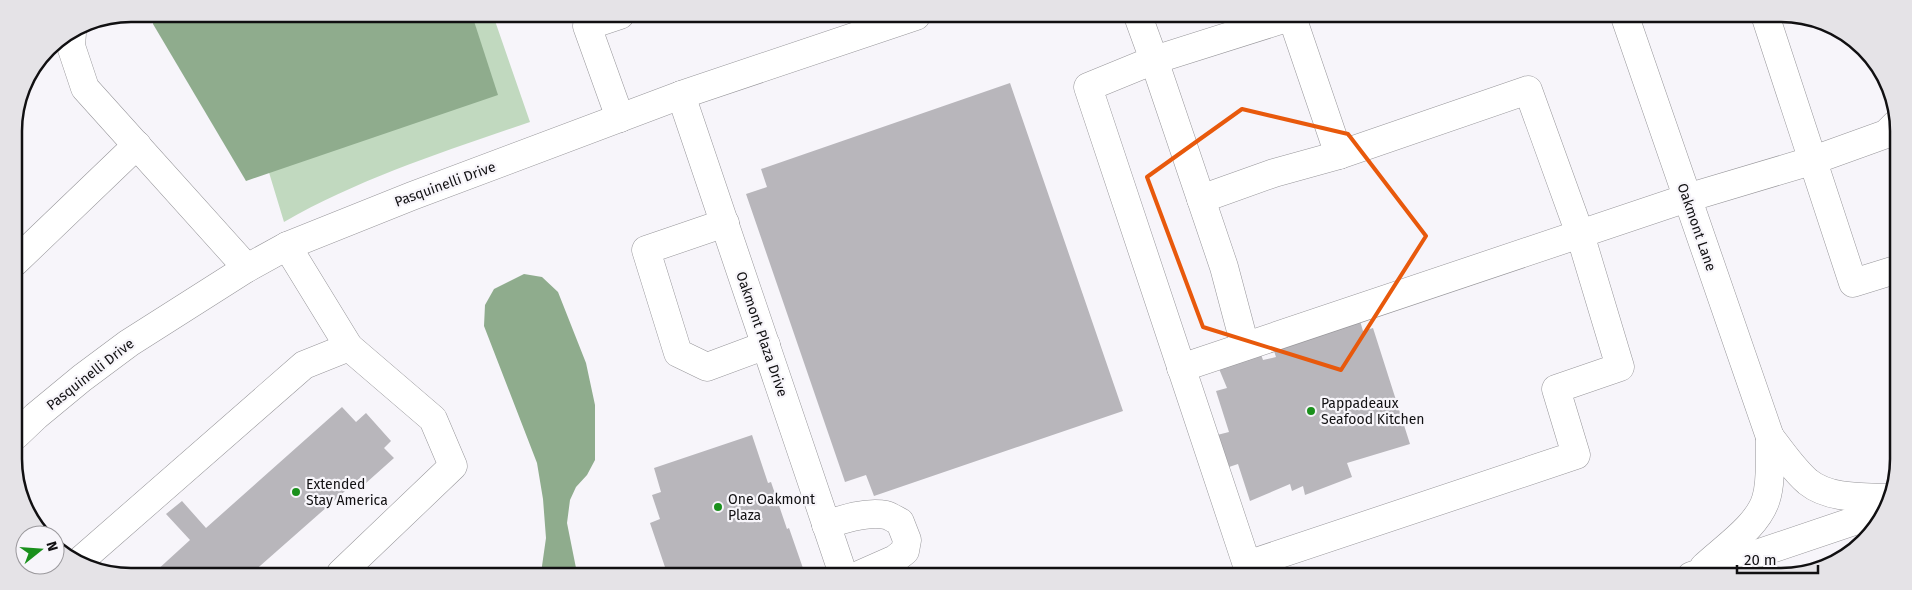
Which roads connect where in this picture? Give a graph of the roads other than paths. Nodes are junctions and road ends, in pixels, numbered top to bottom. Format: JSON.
{"nodes":[{"id":1,"x":1140,"y":22,"type":"edge"},
{"id":2,"x":1274,"y":22,"type":"edge"},
{"id":3,"x":1293,"y":22,"type":"edge"},
{"id":4,"x":1627,"y":22,"type":"edge"},
{"id":5,"x":1767,"y":22,"type":"edge"},
{"id":6,"x":597,"y":23,"type":"edge"},
{"id":7,"x":879,"y":23,"type":"edge"},
{"id":8,"x":69,"y":42,"type":"edge"},
{"id":9,"x":1154,"y":60,"type":"junction"},
{"id":10,"x":681,"y":95,"type":"junction"},
{"id":11,"x":620,"y":118,"type":"junction"},
{"id":12,"x":1890,"y":130,"type":"edge"},
{"id":13,"x":137,"y":145,"type":"junction"},
{"id":14,"x":1340,"y":155,"type":"junction"},
{"id":15,"x":1811,"y":161,"type":"junction"},
{"id":16,"x":1687,"y":198,"type":"junction"},
{"id":17,"x":1201,"y":199,"type":"junction"},
{"id":18,"x":725,"y":223,"type":"junction"},
{"id":19,"x":1580,"y":234,"type":"junction"},
{"id":20,"x":287,"y":246,"type":"junction"},
{"id":21,"x":23,"y":255,"type":"edge"},
{"id":22,"x":247,"y":268,"type":"junction"},
{"id":23,"x":1890,"y":272,"type":"edge"},
{"id":24,"x":766,"y":345,"type":"junction"},
{"id":25,"x":1245,"y":346,"type":"junction"},
{"id":26,"x":349,"y":347,"type":"junction"},
{"id":27,"x":1181,"y":368,"type":"junction"},
{"id":28,"x":22,"y":429,"type":"edge"},
{"id":29,"x":1770,"y":437,"type":"junction"},
{"id":30,"x":1882,"y":498,"type":"edge"},
{"id":31,"x":1874,"y":514,"type":"edge"},
{"id":32,"x":826,"y":525,"type":"junction"},
{"id":33,"x":85,"y":557,"type":"edge"},
{"id":34,"x":1703,"y":567,"type":"edge"},
{"id":35,"x":1718,"y":567,"type":"edge"},
{"id":36,"x":346,"y":568,"type":"edge"},
{"id":37,"x":841,"y":568,"type":"edge"},
{"id":38,"x":875,"y":568,"type":"edge"}],
"edges":[{"from":1,"to":9,"type":"main road"},
{"from":2,"to":9,"type":"main road"},
{"from":3,"to":14,"type":"main road"},
{"from":4,"to":16,"type":"main road","name":"Oakmont Lane"},
{"from":5,"to":15,"type":"main road"},
{"from":6,"to":11,"type":"main road"},
{"from":7,"to":10,"type":"main road","name":"Pasquinelli Drive"},
{"from":8,"to":13,"type":"main road"},
{"from":9,"to":17,"type":"main road"},
{"from":9,"to":27,"type":"main road"},
{"from":10,"to":11,"type":"main road","name":"Pasquinelli Drive"},
{"from":10,"to":18,"type":"main road","name":"Oakmont Plaza Drive"},
{"from":11,"to":20,"type":"main road","name":"Pasquinelli Drive"},
{"from":12,"to":15,"type":"main road"},
{"from":13,"to":21,"type":"main road"},
{"from":13,"to":22,"type":"main road"},
{"from":14,"to":17,"type":"main road"},
{"from":14,"to":19,"type":"main road"},
{"from":15,"to":16,"type":"main road"},
{"from":15,"to":23,"type":"main road"},
{"from":16,"to":19,"type":"main road"},
{"from":16,"to":29,"type":"main road","name":"Oakmont Lane"},
{"from":17,"to":25,"type":"main road"},
{"from":18,"to":24,"type":"main road","name":"Oakmont Plaza Drive"},
{"from":18,"to":24,"type":"main road"},
{"from":19,"to":25,"type":"main road"},
{"from":19,"to":27,"type":"main road"},
{"from":20,"to":22,"type":"main road","name":"Pasquinelli Drive"},
{"from":20,"to":26,"type":"main road"},
{"from":22,"to":28,"type":"main road","name":"Pasquinelli Drive"},
{"from":24,"to":32,"type":"main road","name":"Oakmont Plaza Drive"},
{"from":25,"to":27,"type":"main road"},
{"from":26,"to":33,"type":"main road"},
{"from":26,"to":36,"type":"main road"},
{"from":29,"to":30,"type":"main road"},
{"from":29,"to":34,"type":"main road"},
{"from":31,"to":35,"type":"main road"},
{"from":32,"to":37,"type":"main road","name":"Oakmont Plaza Drive"},
{"from":32,"to":38,"type":"main road"}]}
